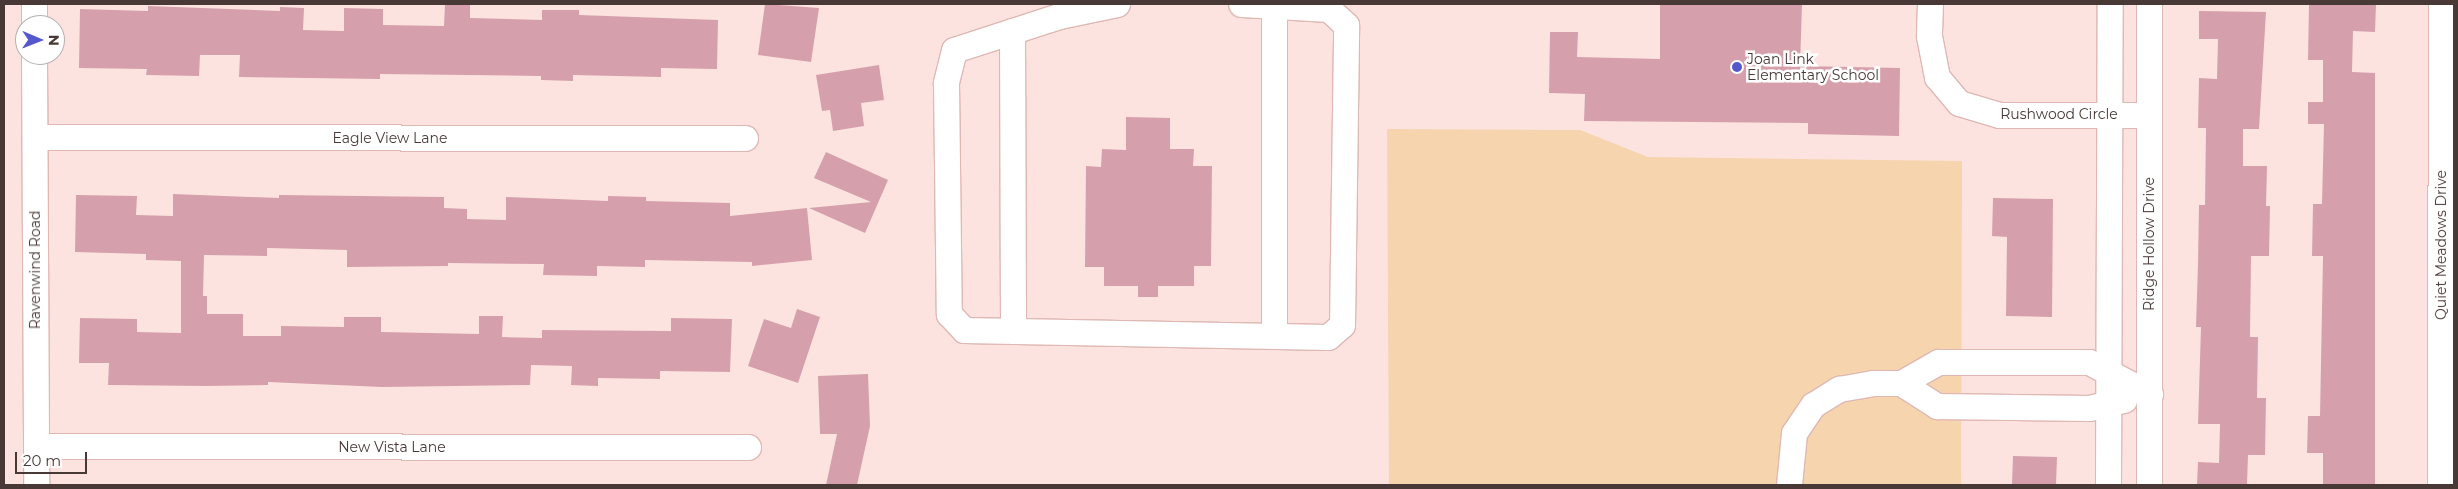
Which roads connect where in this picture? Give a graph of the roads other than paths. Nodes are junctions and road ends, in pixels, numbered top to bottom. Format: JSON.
{"nodes":[{"id":1,"x":1117,"y":4,"type":"edge"},
{"id":2,"x":1241,"y":4,"type":"edge"},
{"id":3,"x":1930,"y":4,"type":"edge"},
{"id":4,"x":2110,"y":4,"type":"edge"},
{"id":5,"x":2149,"y":4,"type":"edge"},
{"id":6,"x":2441,"y":4,"type":"edge"},
{"id":7,"x":1274,"y":6,"type":"junction"},
{"id":8,"x":1012,"y":31,"type":"junction"},
{"id":9,"x":34,"y":65,"type":"edge"},
{"id":10,"x":2109,"y":114,"type":"junction"},
{"id":11,"x":2148,"y":115,"type":"junction"},
{"id":12,"x":35,"y":137,"type":"junction"},
{"id":13,"x":745,"y":138,"type":"dead end"},
{"id":14,"x":1013,"y":331,"type":"junction"},
{"id":15,"x":1274,"y":336,"type":"junction"},
{"id":16,"x":2108,"y":370,"type":"junction"},
{"id":17,"x":1902,"y":383,"type":"junction"},
{"id":18,"x":2150,"y":394,"type":"junction"},
{"id":19,"x":2108,"y":403,"type":"junction"},
{"id":20,"x":36,"y":446,"type":"junction"},
{"id":21,"x":748,"y":447,"type":"dead end"},
{"id":22,"x":36,"y":485,"type":"edge"},
{"id":23,"x":1789,"y":485,"type":"edge"},
{"id":24,"x":2108,"y":485,"type":"edge"},
{"id":25,"x":2149,"y":485,"type":"edge"},
{"id":26,"x":2440,"y":485,"type":"edge"}],
"edges":[{"from":1,"to":8,"type":"street"},
{"from":2,"to":7,"type":"street"},
{"from":3,"to":10,"type":"street","name":"Rushwood Circle"},
{"from":4,"to":10,"type":"street"},
{"from":5,"to":11,"type":"street","name":"Ridge Hollow Drive"},
{"from":6,"to":26,"type":"street","name":"Quiet Meadows Drive"},
{"from":7,"to":15,"type":"street"},
{"from":7,"to":15,"type":"street"},
{"from":8,"to":14,"type":"street"},
{"from":8,"to":14,"type":"street"},
{"from":9,"to":12,"type":"street","name":"Ravenwind Road"},
{"from":10,"to":11,"type":"street","name":"Rushwood Circle"},
{"from":10,"to":16,"type":"street"},
{"from":11,"to":18,"type":"street","name":"Ridge Hollow Drive"},
{"from":12,"to":13,"type":"street","name":"Eagle View Lane"},
{"from":12,"to":20,"type":"street","name":"Ravenwind Road"},
{"from":14,"to":15,"type":"street"},
{"from":16,"to":17,"type":"street"},
{"from":16,"to":18,"type":"street"},
{"from":16,"to":19,"type":"street"},
{"from":17,"to":19,"type":"street"},
{"from":17,"to":23,"type":"street"},
{"from":18,"to":19,"type":"street"},
{"from":18,"to":25,"type":"street","name":"Ridge Hollow Drive"},
{"from":19,"to":24,"type":"street"},
{"from":20,"to":21,"type":"street","name":"New Vista Lane"},
{"from":20,"to":22,"type":"street","name":"Ravenwind Road"}]}
